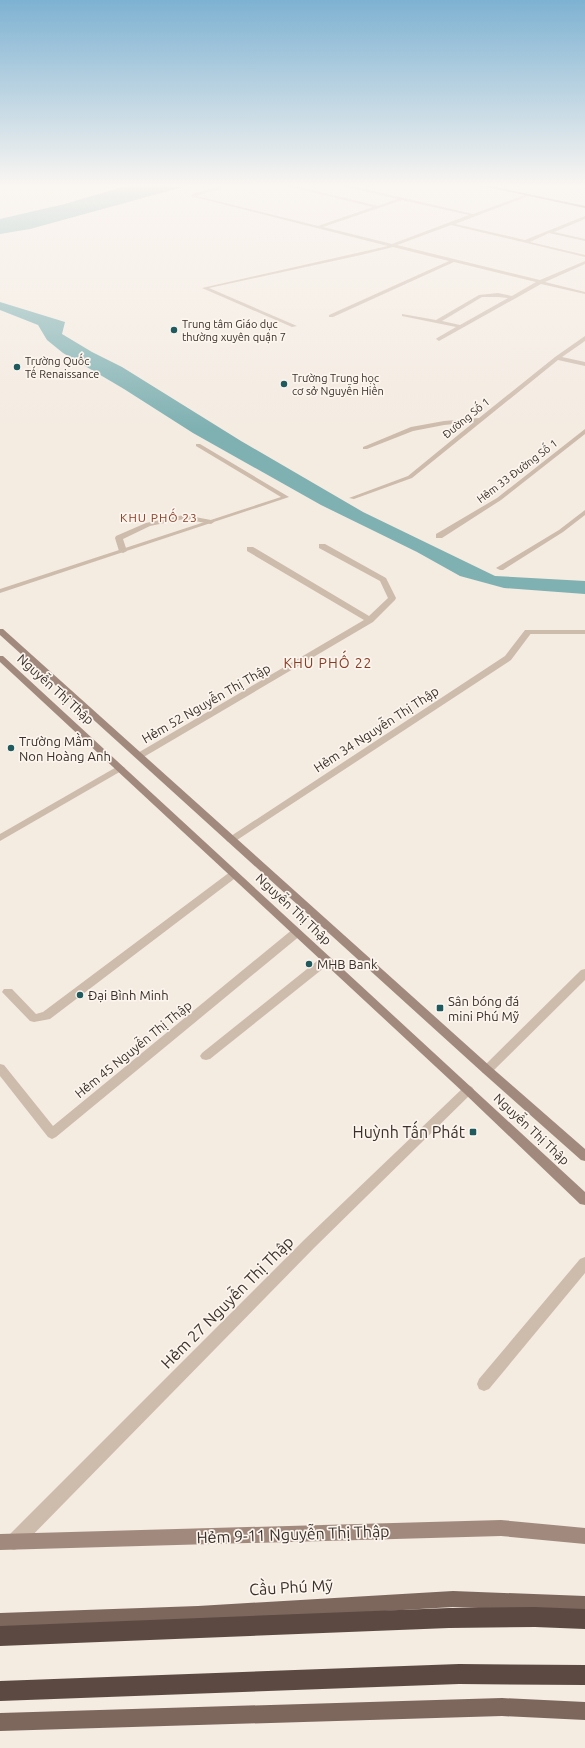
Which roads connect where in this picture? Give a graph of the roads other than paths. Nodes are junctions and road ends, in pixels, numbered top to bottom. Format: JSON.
{"nodes":[{"id":1,"x":303,"y":267,"type":"edge"},
{"id":2,"x":440,"y":267,"type":"edge"},
{"id":3,"x":475,"y":267,"type":"edge"},
{"id":4,"x":575,"y":267,"type":"edge"},
{"id":5,"x":540,"y":282,"type":"junction"},
{"id":6,"x":585,"y":293,"type":"edge"},
{"id":7,"x":512,"y":298,"type":"junction"},
{"id":8,"x":404,"y":315,"type":"dead end"},
{"id":9,"x":331,"y":316,"type":"dead end"},
{"id":10,"x":437,"y":322,"type":"junction"},
{"id":11,"x":294,"y":326,"type":"dead end"},
{"id":12,"x":461,"y":327,"type":"junction"},
{"id":13,"x":440,"y":339,"type":"dead end"},
{"id":14,"x":584,"y":340,"type":"edge"},
{"id":15,"x":557,"y":358,"type":"junction"},
{"id":16,"x":585,"y":364,"type":"edge"},
{"id":17,"x":481,"y":420,"type":"junction"},
{"id":18,"x":585,"y":431,"type":"edge"},
{"id":19,"x":198,"y":445,"type":"dead end"},
{"id":20,"x":365,"y":448,"type":"dead end"},
{"id":21,"x":352,"y":498,"type":"dead end"},
{"id":22,"x":585,"y":512,"type":"edge"},
{"id":23,"x":211,"y":522,"type":"junction"},
{"id":24,"x":439,"y":536,"type":"dead end"},
{"id":25,"x":322,"y":546,"type":"dead end"},
{"id":26,"x":250,"y":549,"type":"dead end"},
{"id":27,"x":123,"y":551,"type":"junction"},
{"id":28,"x":500,"y":568,"type":"dead end"},
{"id":29,"x":0,"y":591,"type":"edge"},
{"id":30,"x":370,"y":620,"type":"junction"},
{"id":31,"x":0,"y":632,"type":"edge"},
{"id":32,"x":585,"y":632,"type":"edge"},
{"id":33,"x":0,"y":658,"type":"edge"},
{"id":34,"x":139,"y":756,"type":"junction"},
{"id":35,"x":120,"y":768,"type":"junction"},
{"id":36,"x":0,"y":838,"type":"edge"},
{"id":37,"x":231,"y":840,"type":"junction"},
{"id":38,"x":234,"y":874,"type":"junction"},
{"id":39,"x":297,"y":932,"type":"junction"},
{"id":40,"x":326,"y":960,"type":"junction"},
{"id":41,"x":585,"y":973,"type":"edge"},
{"id":42,"x":8,"y":992,"type":"dead end"},
{"id":43,"x":206,"y":1056,"type":"dead end"},
{"id":44,"x":0,"y":1068,"type":"edge"},
{"id":45,"x":488,"y":1070,"type":"junction"},
{"id":46,"x":468,"y":1090,"type":"junction"},
{"id":47,"x":585,"y":1156,"type":"edge"},
{"id":48,"x":585,"y":1200,"type":"edge"},
{"id":49,"x":585,"y":1263,"type":"edge"},
{"id":50,"x":484,"y":1384,"type":"dead end"},
{"id":51,"x":585,"y":1536,"type":"edge"},
{"id":52,"x":7,"y":1542,"type":"edge"},
{"id":53,"x":585,"y":1604,"type":"edge"},
{"id":54,"x":585,"y":1619,"type":"edge"},
{"id":55,"x":0,"y":1621,"type":"edge"},
{"id":56,"x":0,"y":1636,"type":"edge"},
{"id":57,"x":585,"y":1675,"type":"edge"},
{"id":58,"x":0,"y":1691,"type":"edge"},
{"id":59,"x":585,"y":1710,"type":"edge"},
{"id":60,"x":0,"y":1722,"type":"edge"}],
"edges":[{"from":1,"to":11,"type":"street"},
{"from":2,"to":9,"type":"street"},
{"from":3,"to":5,"type":"street"},
{"from":4,"to":5,"type":"street"},
{"from":5,"to":6,"type":"street"},
{"from":5,"to":7,"type":"street"},
{"from":7,"to":10,"type":"street"},
{"from":7,"to":12,"type":"street"},
{"from":8,"to":10,"type":"street"},
{"from":10,"to":12,"type":"street"},
{"from":12,"to":13,"type":"street"},
{"from":14,"to":15,"type":"street","name":"Đường Số 1"},
{"from":15,"to":16,"type":"street"},
{"from":15,"to":17,"type":"street","name":"Đường Số 1"},
{"from":17,"to":20,"type":"street"},
{"from":17,"to":21,"type":"street","name":"Đường Số 1"},
{"from":18,"to":24,"type":"street","name":"Hẻm 33 Đường Số 1"},
{"from":19,"to":23,"type":"street"},
{"from":22,"to":28,"type":"street"},
{"from":23,"to":27,"type":"street"},
{"from":23,"to":27,"type":"street"},
{"from":25,"to":30,"type":"street","name":"Hẻm 52 Nguyễn Thị Thập"},
{"from":26,"to":30,"type":"street"},
{"from":27,"to":29,"type":"street"},
{"from":30,"to":34,"type":"street","name":"Hẻm 52 Nguyễn Thị Thập"},
{"from":31,"to":34,"type":"main road","name":"Nguyễn Thị Thập"},
{"from":32,"to":37,"type":"street","name":"Hẻm 34 Nguyễn Thị Thập"},
{"from":33,"to":35,"type":"main road","name":"Nguyễn Thị Thập"},
{"from":34,"to":37,"type":"main road","name":"Nguyễn Thị Thập"},
{"from":35,"to":36,"type":"street"},
{"from":35,"to":38,"type":"main road","name":"Nguyễn Thị Thập"},
{"from":37,"to":45,"type":"main road","name":"Nguyễn Thị Thập"},
{"from":38,"to":39,"type":"main road","name":"Nguyễn Thị Thập"},
{"from":38,"to":42,"type":"street"},
{"from":39,"to":40,"type":"main road","name":"Nguyễn Thị Thập"},
{"from":39,"to":44,"type":"street","name":"Hẻm 45 Nguyễn Thị Thập"},
{"from":40,"to":43,"type":"street"},
{"from":40,"to":46,"type":"main road","name":"Nguyễn Thị Thập"},
{"from":41,"to":45,"type":"street"},
{"from":45,"to":47,"type":"main road","name":"Nguyễn Thị Thập"},
{"from":46,"to":48,"type":"main road","name":"Nguyễn Thị Thập"},
{"from":46,"to":52,"type":"street","name":"Hẻm 27 Nguyễn Thị Thập"},
{"from":49,"to":50,"type":"street"},
{"from":51,"to":52,"type":"main road","name":"Hẻm 9-11 Nguyễn Thị Thập"},
{"from":53,"to":55,"type":"main road","name":"Cầu Phú Mỹ"},
{"from":54,"to":56,"type":"highway"},
{"from":57,"to":58,"type":"highway"},
{"from":59,"to":60,"type":"main road"}]}
